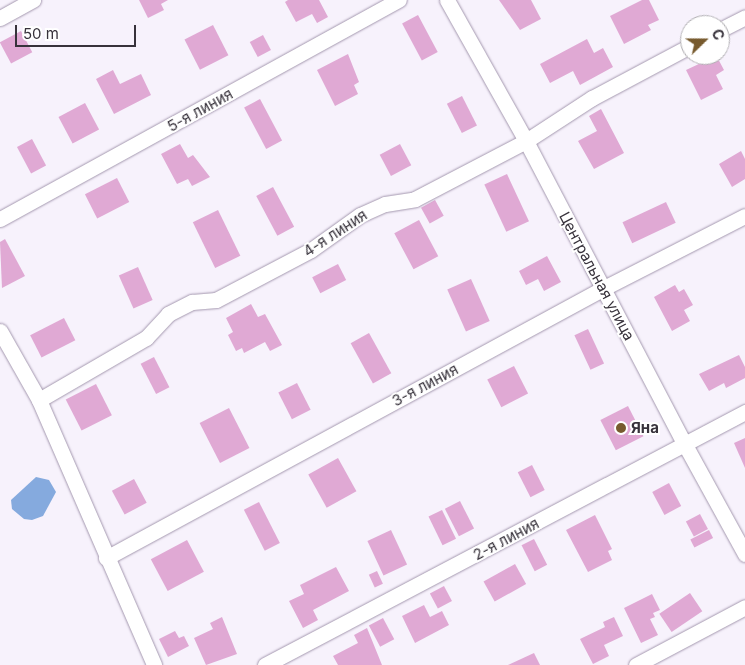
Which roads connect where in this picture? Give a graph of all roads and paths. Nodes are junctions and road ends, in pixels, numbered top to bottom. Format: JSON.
{"nodes":[{"id":1,"x":33,"y":0,"type":"edge"},
{"id":2,"x":400,"y":0,"type":"edge"},
{"id":3,"x":447,"y":0,"type":"edge"},
{"id":4,"x":745,"y":17,"type":"edge"},
{"id":5,"x":0,"y":18,"type":"edge"},
{"id":6,"x":730,"y":25,"type":"edge"},
{"id":7,"x":680,"y":51,"type":"edge"},
{"id":8,"x":526,"y":141,"type":"junction"},
{"id":9,"x":745,"y":216,"type":"edge"},
{"id":10,"x":0,"y":219,"type":"edge"},
{"id":11,"x":604,"y":288,"type":"junction"},
{"id":12,"x":0,"y":331,"type":"edge"},
{"id":13,"x":39,"y":400,"type":"junction"},
{"id":14,"x":745,"y":412,"type":"edge"},
{"id":15,"x":684,"y":443,"type":"junction"},
{"id":16,"x":745,"y":554,"type":"edge"},
{"id":17,"x":106,"y":558,"type":"junction"},
{"id":18,"x":745,"y":607,"type":"edge"},
{"id":19,"x":154,"y":665,"type":"edge"},
{"id":20,"x":265,"y":665,"type":"edge"},
{"id":21,"x":636,"y":665,"type":"edge"}],
"edges":[{"from":1,"to":5,"type":"street"},
{"from":2,"to":10,"type":"street","name":"5-я линия"},
{"from":3,"to":8,"type":"street","name":"Центральная улица"},
{"from":4,"to":6,"type":"street"},
{"from":7,"to":8,"type":"street","name":"4-я линия"},
{"from":8,"to":11,"type":"street","name":"Центральная улица"},
{"from":8,"to":13,"type":"street","name":"4-я линия"},
{"from":9,"to":11,"type":"street","name":"3-я линия"},
{"from":11,"to":15,"type":"street","name":"Центральная улица"},
{"from":11,"to":17,"type":"street","name":"3-я линия"},
{"from":12,"to":13,"type":"street"},
{"from":13,"to":17,"type":"street"},
{"from":14,"to":15,"type":"street","name":"2-я линия"},
{"from":15,"to":16,"type":"street","name":"Центральная улица"},
{"from":15,"to":20,"type":"street","name":"2-я линия"},
{"from":17,"to":19,"type":"street"},
{"from":18,"to":21,"type":"street"}]}
